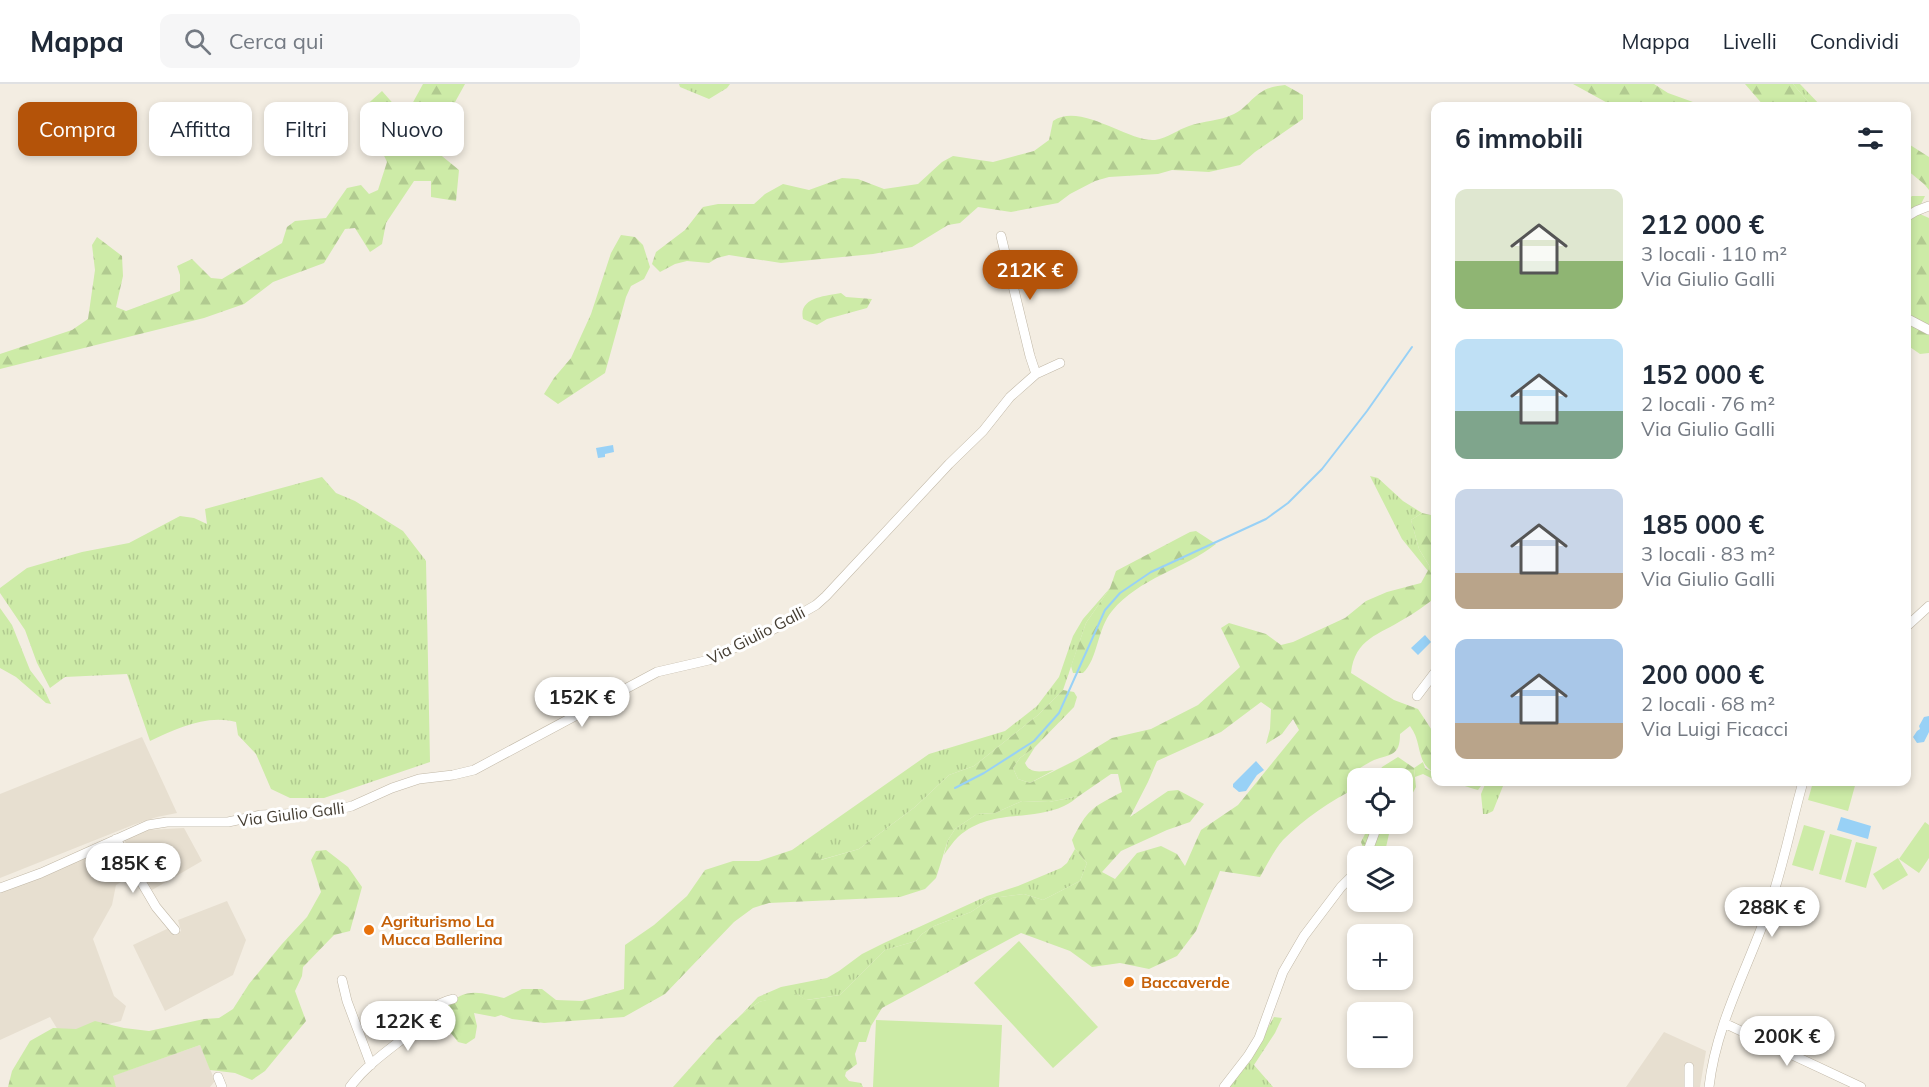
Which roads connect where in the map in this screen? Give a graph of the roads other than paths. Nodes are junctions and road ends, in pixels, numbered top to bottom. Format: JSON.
{"nodes":[{"id":1,"x":1929,"y":206,"type":"edge"},
{"id":2,"x":1911,"y":214,"type":"edge"},
{"id":3,"x":1001,"y":236,"type":"dead end"},
{"id":4,"x":1911,"y":321,"type":"edge"},
{"id":5,"x":1929,"y":330,"type":"edge"},
{"id":6,"x":1060,"y":363,"type":"dead end"},
{"id":7,"x":1036,"y":374,"type":"junction"},
{"id":8,"x":1929,"y":606,"type":"edge"},
{"id":9,"x":1911,"y":622,"type":"edge"},
{"id":10,"x":1431,"y":678,"type":"edge"},
{"id":11,"x":1417,"y":696,"type":"dead end"},
{"id":12,"x":1802,"y":786,"type":"edge"},
{"id":13,"x":116,"y":839,"type":"junction"},
{"id":14,"x":1347,"y":881,"type":"edge"},
{"id":15,"x":0,"y":888,"type":"edge"},
{"id":16,"x":175,"y":930,"type":"dead end"},
{"id":17,"x":342,"y":980,"type":"dead end"},
{"id":18,"x":453,"y":999,"type":"dead end"},
{"id":19,"x":1724,"y":1023,"type":"junction"},
{"id":20,"x":371,"y":1065,"type":"junction"},
{"id":21,"x":1689,"y":1067,"type":"dead end"},
{"id":22,"x":218,"y":1077,"type":"dead end"},
{"id":23,"x":222,"y":1087,"type":"edge"},
{"id":24,"x":350,"y":1087,"type":"edge"},
{"id":25,"x":1224,"y":1087,"type":"edge"},
{"id":26,"x":1689,"y":1087,"type":"edge"},
{"id":27,"x":1709,"y":1087,"type":"edge"},
{"id":28,"x":1861,"y":1087,"type":"edge"}],
"edges":[{"from":1,"to":2,"type":"street"},
{"from":3,"to":7,"type":"street"},
{"from":4,"to":5,"type":"street"},
{"from":6,"to":7,"type":"street","name":"Via Giulio Galli"},
{"from":7,"to":13,"type":"street","name":"Via Giulio Galli"},
{"from":8,"to":9,"type":"street"},
{"from":10,"to":11,"type":"street"},
{"from":12,"to":19,"type":"street"},
{"from":13,"to":15,"type":"street","name":"Via Giulio Galli"},
{"from":13,"to":16,"type":"street"},
{"from":14,"to":25,"type":"street"},
{"from":17,"to":20,"type":"street"},
{"from":18,"to":20,"type":"street"},
{"from":19,"to":27,"type":"street"},
{"from":19,"to":28,"type":"street"},
{"from":20,"to":24,"type":"street"},
{"from":21,"to":26,"type":"street"},
{"from":22,"to":23,"type":"street"}]}
